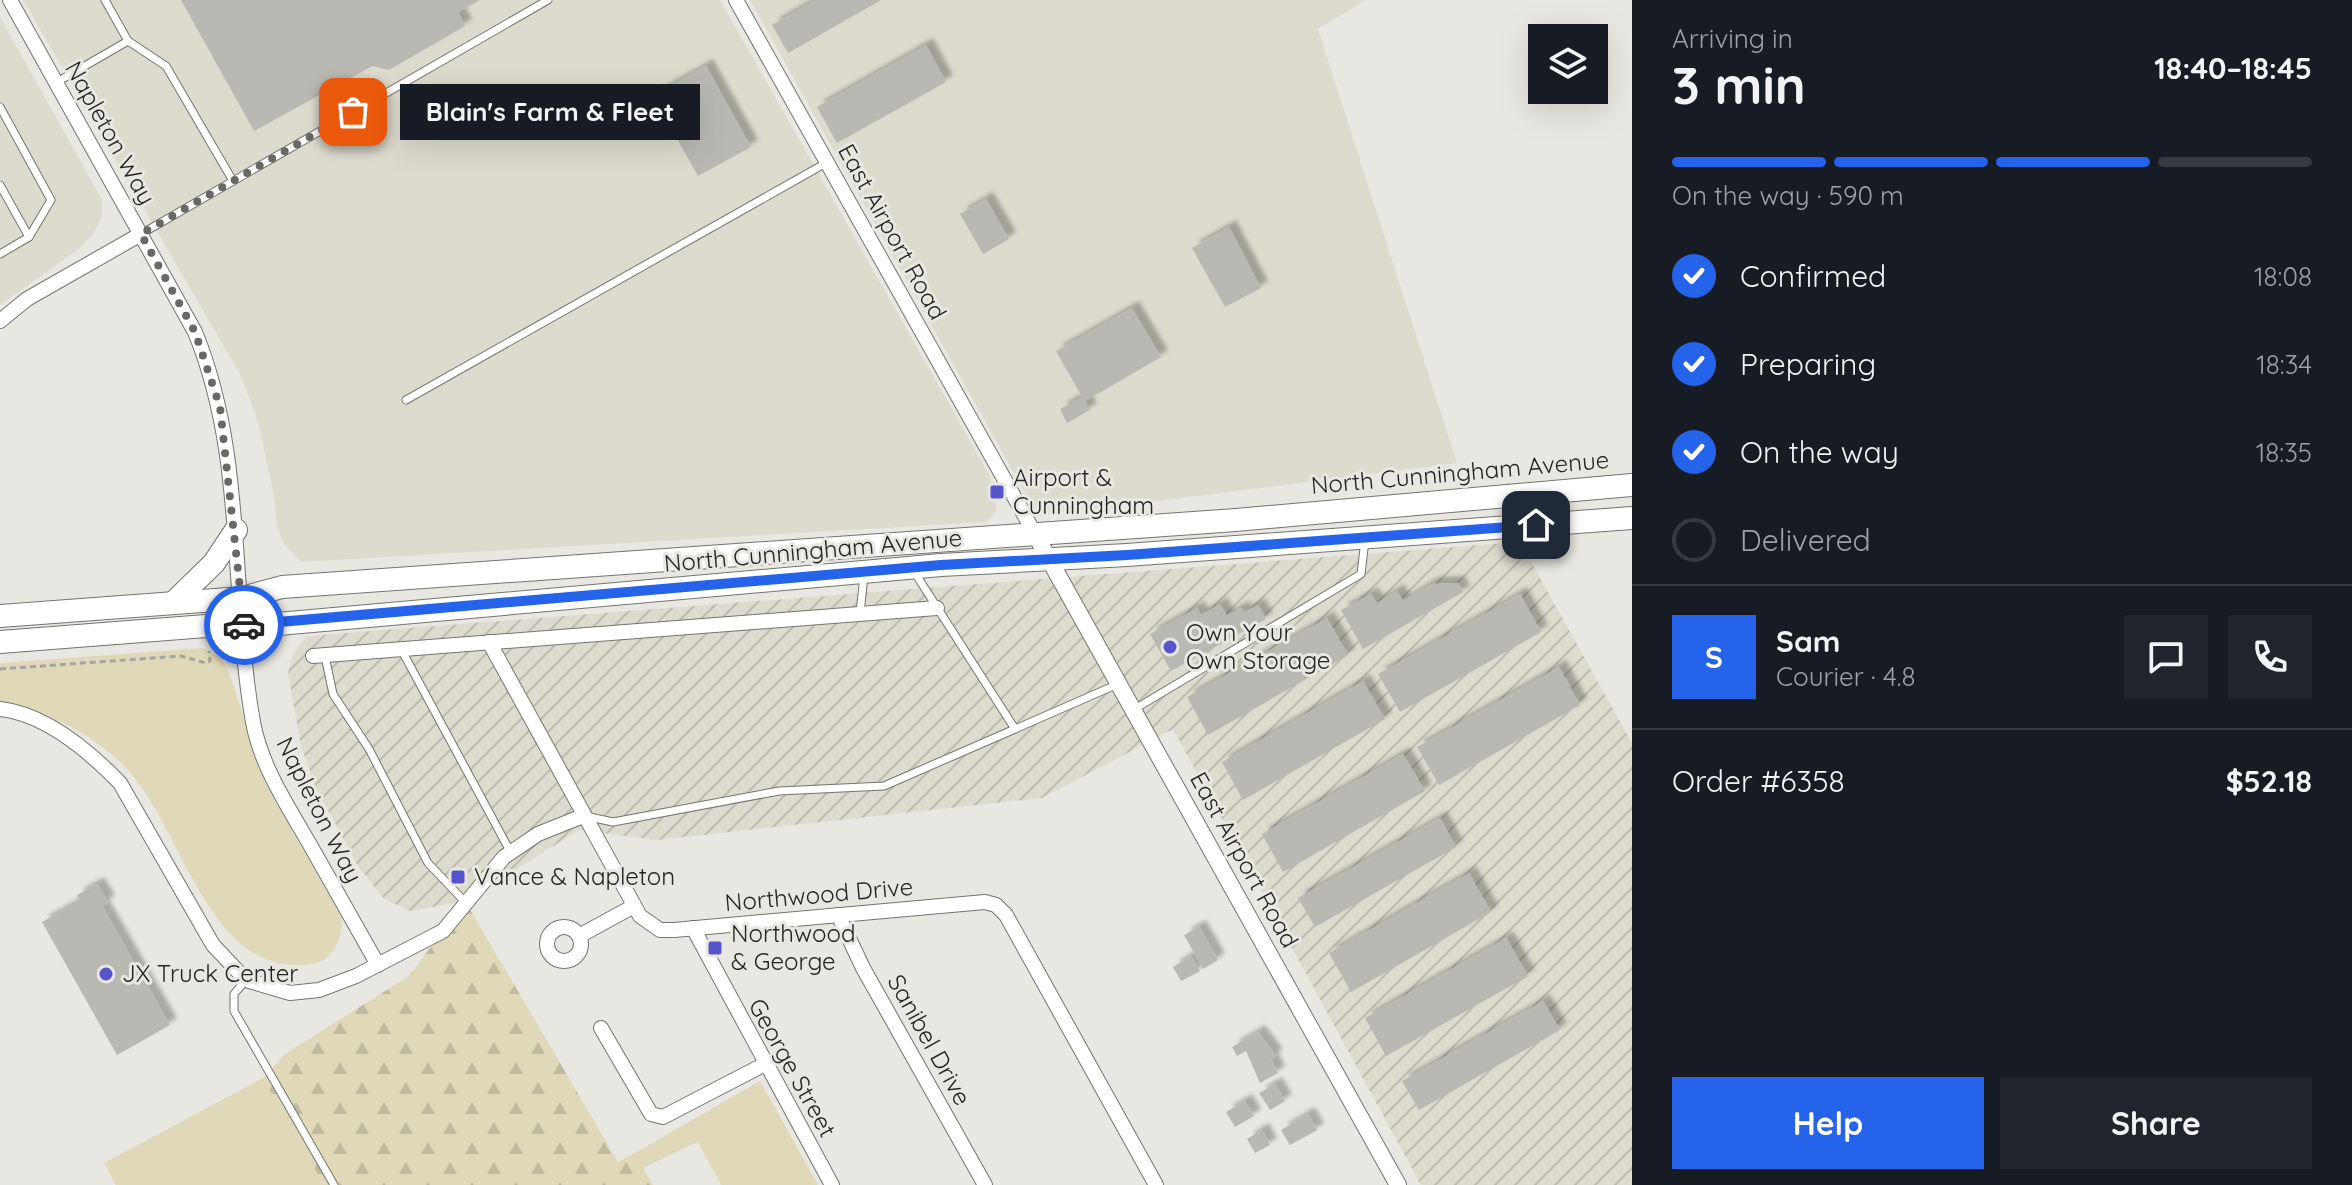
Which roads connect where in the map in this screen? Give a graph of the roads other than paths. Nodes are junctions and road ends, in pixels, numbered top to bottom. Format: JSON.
{"nodes":[{"id":1,"x":10,"y":0,"type":"edge"},
{"id":2,"x":105,"y":0,"type":"edge"},
{"id":3,"x":548,"y":0,"type":"edge"},
{"id":4,"x":736,"y":0,"type":"edge"},
{"id":5,"x":128,"y":41,"type":"junction"},
{"id":6,"x":57,"y":82,"type":"junction"},
{"id":7,"x":0,"y":107,"type":"edge"},
{"id":8,"x":826,"y":163,"type":"junction"},
{"id":9,"x":233,"y":181,"type":"junction"},
{"id":10,"x":0,"y":185,"type":"edge"},
{"id":11,"x":141,"y":234,"type":"junction"},
{"id":12,"x":29,"y":237,"type":"junction"},
{"id":13,"x":0,"y":254,"type":"edge"},
{"id":14,"x":0,"y":321,"type":"edge"},
{"id":15,"x":406,"y":400,"type":"dead end"},
{"id":16,"x":1632,"y":485,"type":"edge"},
{"id":17,"x":1535,"y":509,"type":"junction"},
{"id":18,"x":1632,"y":518,"type":"edge"},
{"id":19,"x":236,"y":530,"type":"junction"},
{"id":20,"x":1035,"y":534,"type":"junction"},
{"id":21,"x":1365,"y":538,"type":"junction"},
{"id":22,"x":1048,"y":558,"type":"junction"},
{"id":23,"x":912,"y":568,"type":"junction"},
{"id":24,"x":864,"y":574,"type":"junction"},
{"id":25,"x":242,"y":598,"type":"junction"},
{"id":26,"x":173,"y":603,"type":"junction"},
{"id":27,"x":937,"y":608,"type":"junction"},
{"id":28,"x":860,"y":613,"type":"junction"},
{"id":29,"x":0,"y":616,"type":"edge"},
{"id":30,"x":244,"y":627,"type":"junction"},
{"id":31,"x":0,"y":642,"type":"edge"},
{"id":32,"x":489,"y":642,"type":"junction"},
{"id":33,"x":401,"y":649,"type":"junction"},
{"id":34,"x":319,"y":656,"type":"joint"},
{"id":35,"x":1118,"y":684,"type":"junction"},
{"id":36,"x":0,"y":709,"type":"edge"},
{"id":37,"x":1133,"y":710,"type":"junction"},
{"id":38,"x":1015,"y":729,"type":"junction"},
{"id":39,"x":583,"y":816,"type":"junction"},
{"id":40,"x":511,"y":852,"type":"junction"},
{"id":41,"x":467,"y":905,"type":"junction"},
{"id":42,"x":634,"y":906,"type":"junction"},
{"id":43,"x":838,"y":915,"type":"junction"},
{"id":44,"x":693,"y":928,"type":"junction"},
{"id":45,"x":579,"y":936,"type":"dead end"},
{"id":46,"x":378,"y":965,"type":"junction"},
{"id":47,"x":246,"y":980,"type":"junction"},
{"id":48,"x":601,"y":1028,"type":"dead end"},
{"id":49,"x":765,"y":1064,"type":"junction"},
{"id":50,"x":334,"y":1185,"type":"edge"},
{"id":51,"x":832,"y":1185,"type":"edge"},
{"id":52,"x":985,"y":1185,"type":"edge"},
{"id":53,"x":1156,"y":1185,"type":"edge"},
{"id":54,"x":1398,"y":1185,"type":"edge"}],
"edges":[{"from":1,"to":6,"type":"street","name":"Napleton Way"},
{"from":2,"to":5,"type":"lane"},
{"from":3,"to":9,"type":"lane"},
{"from":4,"to":8,"type":"street","name":"East Airport Road"},
{"from":5,"to":6,"type":"lane"},
{"from":5,"to":9,"type":"lane"},
{"from":6,"to":11,"type":"street","name":"Napleton Way"},
{"from":7,"to":12,"type":"lane"},
{"from":8,"to":15,"type":"lane"},
{"from":8,"to":20,"type":"street","name":"East Airport Road"},
{"from":9,"to":11,"type":"lane"},
{"from":10,"to":12,"type":"lane"},
{"from":11,"to":14,"type":"street"},
{"from":11,"to":19,"type":"street","name":"Napleton Way"},
{"from":12,"to":13,"type":"lane"},
{"from":16,"to":17,"type":"main road","name":"North Cunningham Avenue"},
{"from":17,"to":18,"type":"main road","name":"North Cunningham Avenue"},
{"from":17,"to":20,"type":"main road","name":"North Cunningham Avenue"},
{"from":17,"to":21,"type":"main road","name":"North Cunningham Avenue"},
{"from":19,"to":25,"type":"street","name":"Napleton Way"},
{"from":19,"to":26,"type":"main road"},
{"from":20,"to":22,"type":"street","name":"East Airport Road"},
{"from":20,"to":25,"type":"main road","name":"North Cunningham Avenue"},
{"from":21,"to":22,"type":"main road","name":"North Cunningham Avenue"},
{"from":21,"to":37,"type":"lane"},
{"from":22,"to":23,"type":"main road","name":"North Cunningham Avenue"},
{"from":22,"to":35,"type":"street","name":"East Airport Road"},
{"from":23,"to":24,"type":"main road","name":"North Cunningham Avenue"},
{"from":23,"to":27,"type":"lane"},
{"from":24,"to":28,"type":"lane"},
{"from":24,"to":30,"type":"main road","name":"North Cunningham Avenue"},
{"from":25,"to":26,"type":"main road","name":"North Cunningham Avenue"},
{"from":25,"to":30,"type":"street","name":"Napleton Way"},
{"from":26,"to":29,"type":"main road","name":"North Cunningham Avenue"},
{"from":27,"to":28,"type":"street"},
{"from":27,"to":38,"type":"lane"},
{"from":28,"to":32,"type":"street"},
{"from":30,"to":31,"type":"main road","name":"North Cunningham Avenue"},
{"from":30,"to":46,"type":"street","name":"Napleton Way"},
{"from":32,"to":33,"type":"street"},
{"from":32,"to":39,"type":"street","name":"Northwood Drive"},
{"from":33,"to":34,"type":"street"},
{"from":33,"to":40,"type":"lane"},
{"from":34,"to":41,"type":"lane"},
{"from":35,"to":37,"type":"street","name":"East Airport Road"},
{"from":35,"to":38,"type":"lane"},
{"from":36,"to":47,"type":"street"},
{"from":37,"to":54,"type":"street","name":"East Airport Road"},
{"from":38,"to":39,"type":"lane"},
{"from":39,"to":40,"type":"street"},
{"from":39,"to":42,"type":"street","name":"Northwood Drive"},
{"from":40,"to":41,"type":"street"},
{"from":41,"to":46,"type":"street"},
{"from":42,"to":44,"type":"street","name":"Northwood Drive"},
{"from":42,"to":45,"type":"street"},
{"from":43,"to":44,"type":"street","name":"Northwood Drive"},
{"from":43,"to":52,"type":"street","name":"Sanibel Drive"},
{"from":43,"to":53,"type":"street","name":"Northwood Drive"},
{"from":44,"to":49,"type":"street","name":"George Street"},
{"from":46,"to":47,"type":"street"},
{"from":47,"to":50,"type":"lane"},
{"from":48,"to":49,"type":"street"},
{"from":49,"to":51,"type":"street","name":"George Street"}]}
